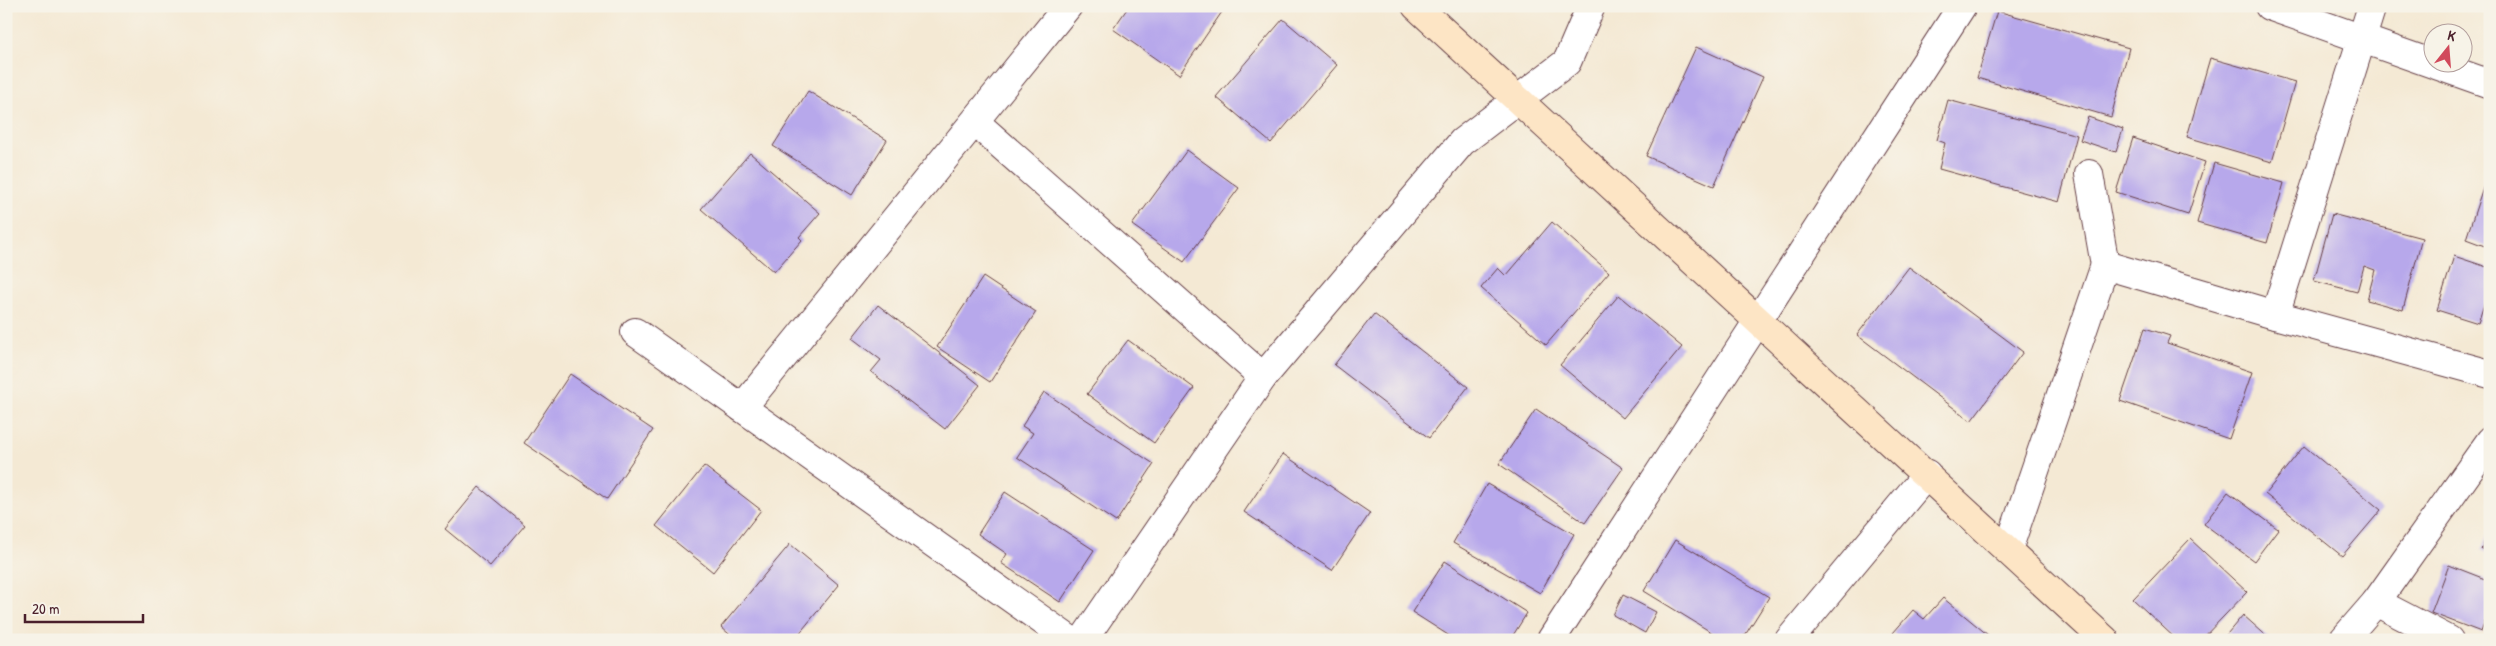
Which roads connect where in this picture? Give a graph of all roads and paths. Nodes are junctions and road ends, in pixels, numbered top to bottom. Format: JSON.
{"nodes":[{"id":1,"x":1068,"y":6,"type":"edge"},
{"id":2,"x":1416,"y":6,"type":"edge"},
{"id":3,"x":1591,"y":6,"type":"edge"},
{"id":4,"x":1962,"y":6,"type":"edge"},
{"id":5,"x":2270,"y":6,"type":"edge"},
{"id":6,"x":2372,"y":6,"type":"edge"},
{"id":7,"x":2361,"y":40,"type":"junction"},
{"id":8,"x":2490,"y":84,"type":"edge"},
{"id":9,"x":1518,"y":98,"type":"junction"},
{"id":10,"x":975,"y":122,"type":"junction"},
{"id":11,"x":2089,"y":174,"type":"dead end"},
{"id":12,"x":2105,"y":265,"type":"junction"},
{"id":13,"x":2275,"y":315,"type":"junction"},
{"id":14,"x":1759,"y":320,"type":"junction"},
{"id":15,"x":634,"y":332,"type":"dead end"},
{"id":16,"x":2490,"y":374,"type":"edge"},
{"id":17,"x":1263,"y":377,"type":"junction"},
{"id":18,"x":742,"y":408,"type":"junction"},
{"id":19,"x":2490,"y":440,"type":"edge"},
{"id":20,"x":1927,"y":474,"type":"junction"},
{"id":21,"x":2008,"y":550,"type":"junction"},
{"id":22,"x":2376,"y":602,"type":"junction"},
{"id":23,"x":1070,"y":640,"type":"edge"},
{"id":24,"x":1083,"y":640,"type":"edge"},
{"id":25,"x":1551,"y":640,"type":"edge"},
{"id":26,"x":1789,"y":640,"type":"edge"},
{"id":27,"x":2105,"y":640,"type":"edge"},
{"id":28,"x":2342,"y":640,"type":"edge"},
{"id":29,"x":2449,"y":640,"type":"edge"}],
"edges":[{"from":1,"to":10,"type":"street"},
{"from":2,"to":9,"type":"street"},
{"from":3,"to":9,"type":"street"},
{"from":4,"to":14,"type":"street"},
{"from":5,"to":7,"type":"street"},
{"from":6,"to":7,"type":"street"},
{"from":7,"to":8,"type":"street"},
{"from":7,"to":13,"type":"street"},
{"from":9,"to":14,"type":"street"},
{"from":9,"to":17,"type":"street"},
{"from":10,"to":17,"type":"street"},
{"from":10,"to":18,"type":"street"},
{"from":11,"to":12,"type":"street"},
{"from":12,"to":13,"type":"street"},
{"from":12,"to":21,"type":"street"},
{"from":13,"to":16,"type":"street"},
{"from":14,"to":20,"type":"street"},
{"from":14,"to":25,"type":"street"},
{"from":15,"to":18,"type":"street"},
{"from":17,"to":24,"type":"street"},
{"from":18,"to":23,"type":"street"},
{"from":19,"to":22,"type":"street"},
{"from":20,"to":21,"type":"street"},
{"from":20,"to":26,"type":"street"},
{"from":21,"to":27,"type":"street"},
{"from":22,"to":28,"type":"street"},
{"from":22,"to":29,"type":"street"}]}
